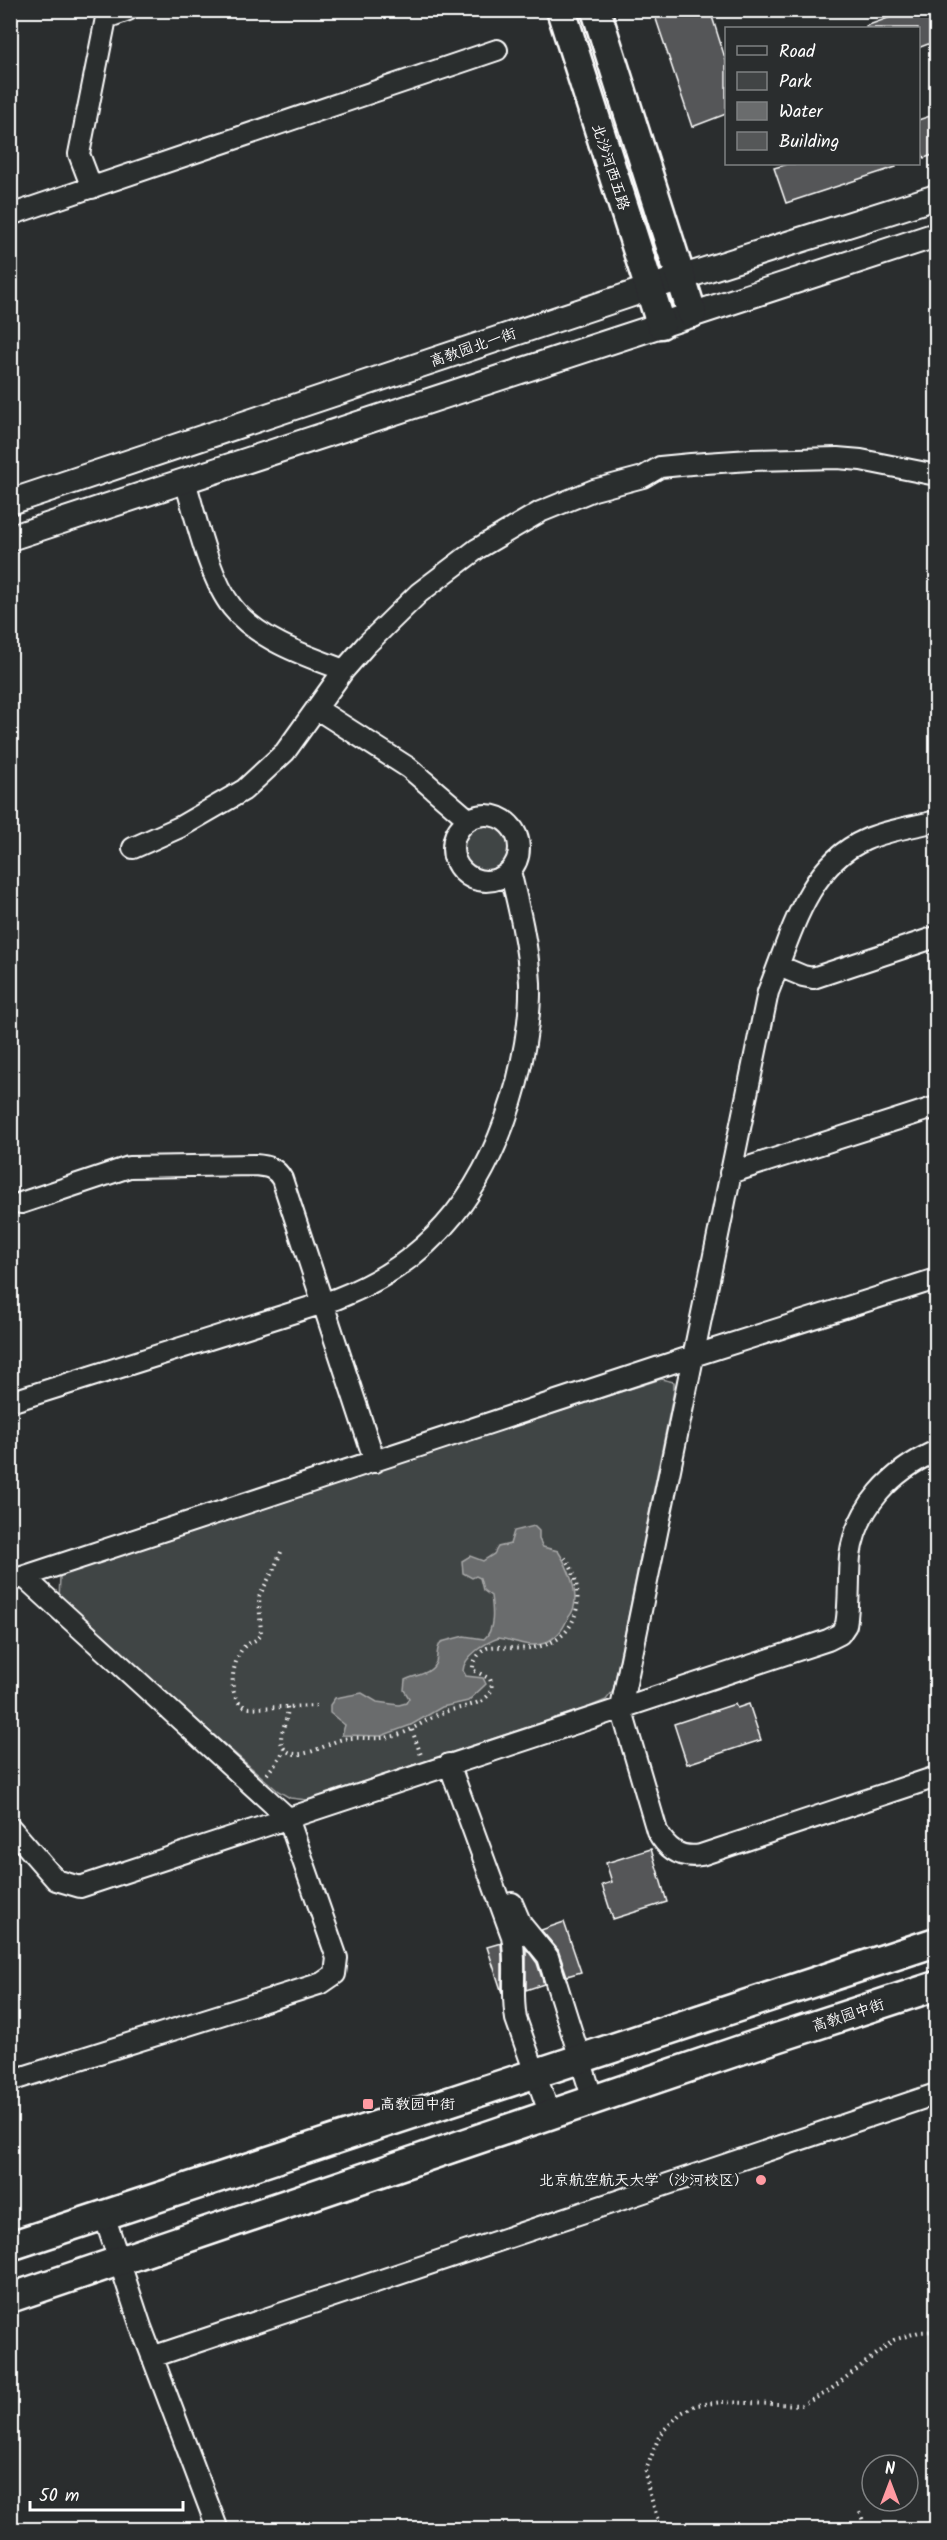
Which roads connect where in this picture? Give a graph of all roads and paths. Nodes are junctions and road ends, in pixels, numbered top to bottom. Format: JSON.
{"nodes":[{"id":1,"x":128,"y":10,"type":"edge"},
{"id":2,"x":561,"y":10,"type":"edge"},
{"id":3,"x":596,"y":10,"type":"edge"},
{"id":4,"x":105,"y":14,"type":"edge"},
{"id":5,"x":497,"y":50,"type":"dead end"},
{"id":6,"x":92,"y":188,"type":"junction"},
{"id":7,"x":936,"y":196,"type":"edge"},
{"id":8,"x":10,"y":215,"type":"edge"},
{"id":9,"x":936,"y":235,"type":"edge"},
{"id":10,"x":680,"y":278,"type":"junction"},
{"id":11,"x":650,"y":288,"type":"junction"},
{"id":12,"x":692,"y":313,"type":"junction"},
{"id":13,"x":661,"y":324,"type":"junction"},
{"id":14,"x":936,"y":475,"type":"edge"},
{"id":15,"x":185,"y":481,"type":"junction"},
{"id":16,"x":10,"y":502,"type":"edge"},
{"id":17,"x":10,"y":538,"type":"edge"},
{"id":18,"x":345,"y":670,"type":"junction"},
{"id":19,"x":317,"y":709,"type":"junction"},
{"id":20,"x":468,"y":819,"type":"junction"},
{"id":21,"x":936,"y":821,"type":"edge"},
{"id":22,"x":133,"y":848,"type":"dead end"},
{"id":23,"x":510,"y":871,"type":"junction"},
{"id":24,"x":936,"y":938,"type":"edge"},
{"id":25,"x":779,"y":966,"type":"junction"},
{"id":26,"x":936,"y":1107,"type":"edge"},
{"id":27,"x":730,"y":1173,"type":"junction"},
{"id":28,"x":21,"y":1203,"type":"dead end"},
{"id":29,"x":936,"y":1278,"type":"edge"},
{"id":30,"x":323,"y":1304,"type":"junction"},
{"id":31,"x":693,"y":1356,"type":"junction"},
{"id":32,"x":10,"y":1402,"type":"edge"},
{"id":33,"x":936,"y":1451,"type":"edge"},
{"id":34,"x":375,"y":1462,"type":"junction"},
{"id":35,"x":281,"y":1552,"type":"dead end"},
{"id":36,"x":565,"y":1558,"type":"dead end"},
{"id":37,"x":17,"y":1579,"type":"edge"},
{"id":38,"x":316,"y":1706,"type":"dead end"},
{"id":39,"x":287,"y":1707,"type":"junction"},
{"id":40,"x":621,"y":1708,"type":"junction"},
{"id":41,"x":412,"y":1730,"type":"junction"},
{"id":42,"x":284,"y":1748,"type":"junction"},
{"id":43,"x":455,"y":1762,"type":"junction"},
{"id":44,"x":430,"y":1771,"type":"junction"},
{"id":45,"x":936,"y":1777,"type":"edge"},
{"id":46,"x":256,"y":1789,"type":"junction"},
{"id":47,"x":288,"y":1818,"type":"junction"},
{"id":48,"x":10,"y":1827,"type":"edge"},
{"id":49,"x":936,"y":1942,"type":"edge"},
{"id":50,"x":936,"y":1986,"type":"edge"},
{"id":51,"x":580,"y":2059,"type":"junction"},
{"id":52,"x":534,"y":2074,"type":"junction"},
{"id":53,"x":10,"y":2081,"type":"edge"},
{"id":54,"x":936,"y":2094,"type":"edge"},
{"id":55,"x":593,"y":2100,"type":"junction"},
{"id":56,"x":550,"y":2115,"type":"junction"},
{"id":57,"x":104,"y":2215,"type":"junction"},
{"id":58,"x":10,"y":2246,"type":"edge"},
{"id":59,"x":119,"y":2262,"type":"junction"},
{"id":60,"x":10,"y":2298,"type":"edge"},
{"id":61,"x":936,"y":2331,"type":"edge"},
{"id":62,"x":152,"y":2357,"type":"junction"},
{"id":63,"x":860,"y":2513,"type":"edge"},
{"id":64,"x":218,"y":2529,"type":"edge"},
{"id":65,"x":662,"y":2529,"type":"edge"},
{"id":66,"x":866,"y":2529,"type":"edge"}],
"edges":[{"from":1,"to":4,"type":"street"},
{"from":2,"to":11,"type":"main road","name":"北沙河西五路"},
{"from":3,"to":10,"type":"main road"},
{"from":4,"to":6,"type":"street"},
{"from":5,"to":6,"type":"street"},
{"from":6,"to":8,"type":"street"},
{"from":7,"to":10,"type":"street","name":"高教园北一街"},
{"from":9,"to":12,"type":"street"},
{"from":10,"to":11,"type":"street","name":"高教园北一街"},
{"from":10,"to":12,"type":"main road"},
{"from":11,"to":13,"type":"main road","name":"北沙河西五路"},
{"from":11,"to":16,"type":"street","name":"高教园北一街"},
{"from":12,"to":13,"type":"street"},
{"from":13,"to":15,"type":"street"},
{"from":14,"to":18,"type":"street"},
{"from":15,"to":17,"type":"street"},
{"from":15,"to":18,"type":"street"},
{"from":18,"to":19,"type":"street"},
{"from":19,"to":20,"type":"street"},
{"from":19,"to":22,"type":"street"},
{"from":20,"to":23,"type":"street"},
{"from":20,"to":23,"type":"street"},
{"from":21,"to":25,"type":"street"},
{"from":23,"to":30,"type":"street"},
{"from":24,"to":25,"type":"street"},
{"from":25,"to":27,"type":"street"},
{"from":26,"to":27,"type":"street"},
{"from":27,"to":31,"type":"street"},
{"from":28,"to":30,"type":"street"},
{"from":29,"to":31,"type":"street"},
{"from":30,"to":32,"type":"street"},
{"from":30,"to":34,"type":"street"},
{"from":31,"to":34,"type":"street"},
{"from":31,"to":40,"type":"street"},
{"from":33,"to":40,"type":"street"},
{"from":34,"to":37,"type":"street"},
{"from":35,"to":39,"type":"path"},
{"from":36,"to":41,"type":"path"},
{"from":37,"to":46,"type":"street"},
{"from":38,"to":39,"type":"path"},
{"from":39,"to":42,"type":"path"},
{"from":40,"to":43,"type":"street"},
{"from":40,"to":45,"type":"street"},
{"from":41,"to":42,"type":"path"},
{"from":41,"to":44,"type":"path"},
{"from":42,"to":46,"type":"path"},
{"from":43,"to":44,"type":"street"},
{"from":43,"to":51,"type":"street"},
{"from":43,"to":52,"type":"street"},
{"from":44,"to":47,"type":"street"},
{"from":46,"to":47,"type":"street"},
{"from":47,"to":48,"type":"street"},
{"from":47,"to":53,"type":"street"},
{"from":49,"to":51,"type":"main road"},
{"from":50,"to":55,"type":"main road","name":"高教园中街"},
{"from":51,"to":52,"type":"main road"},
{"from":51,"to":55,"type":"street"},
{"from":52,"to":56,"type":"street"},
{"from":52,"to":57,"type":"main road"},
{"from":54,"to":62,"type":"street"},
{"from":55,"to":56,"type":"main road","name":"高教园中街"},
{"from":56,"to":59,"type":"main road","name":"高教园中街"},
{"from":57,"to":58,"type":"main road"},
{"from":57,"to":59,"type":"street"},
{"from":59,"to":60,"type":"main road","name":"高教园中街"},
{"from":59,"to":62,"type":"street"},
{"from":61,"to":65,"type":"path"},
{"from":62,"to":64,"type":"street"},
{"from":63,"to":66,"type":"path"}]}
